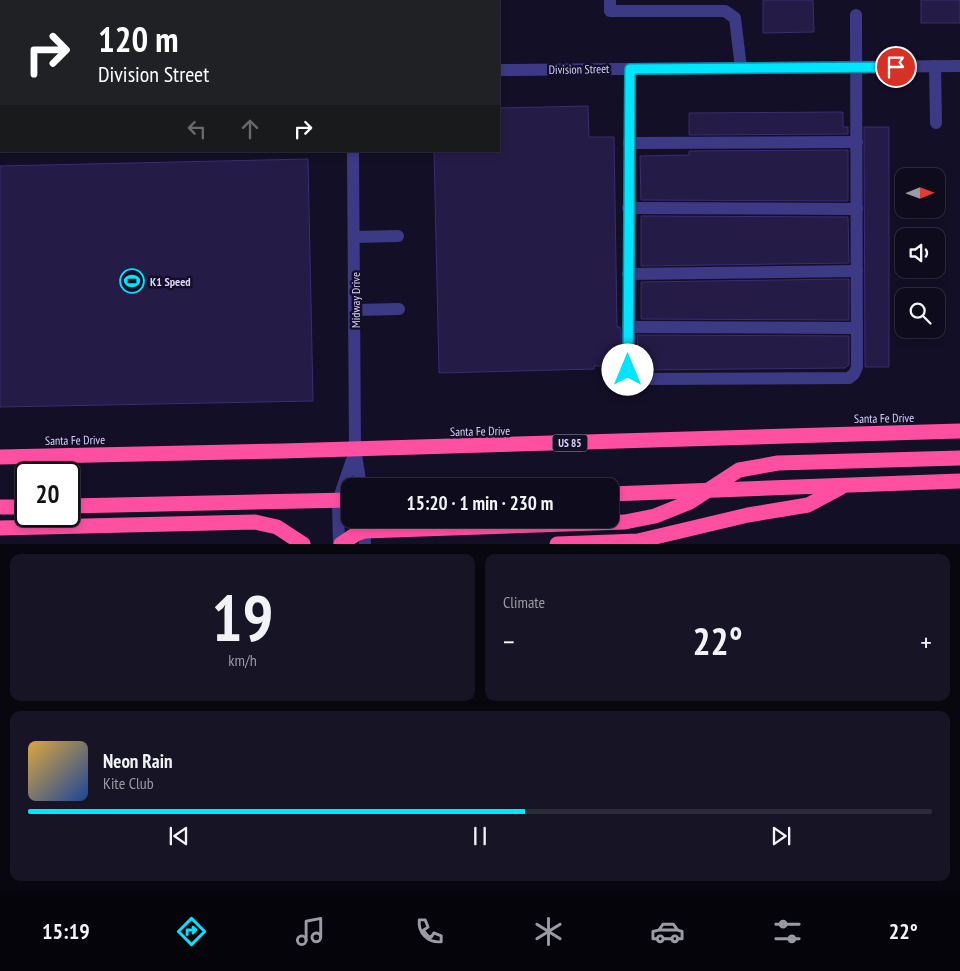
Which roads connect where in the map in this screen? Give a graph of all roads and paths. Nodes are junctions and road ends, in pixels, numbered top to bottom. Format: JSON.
{"nodes":[{"id":1,"x":610,"y":0,"type":"edge"},
{"id":2,"x":856,"y":15,"type":"dead end"},
{"id":3,"x":935,"y":66,"type":"junction"},
{"id":4,"x":960,"y":66,"type":"edge"},
{"id":5,"x":856,"y":67,"type":"junction"},
{"id":6,"x":741,"y":68,"type":"junction"},
{"id":7,"x":630,"y":69,"type":"junction"},
{"id":8,"x":500,"y":70,"type":"edge"},
{"id":9,"x":936,"y":123,"type":"dead end"},
{"id":10,"x":857,"y":142,"type":"junction"},
{"id":11,"x":629,"y":143,"type":"junction"},
{"id":12,"x":353,"y":152,"type":"edge"},
{"id":13,"x":628,"y":208,"type":"junction"},
{"id":14,"x":857,"y":209,"type":"junction"},
{"id":15,"x":398,"y":236,"type":"dead end"},
{"id":16,"x":354,"y":238,"type":"junction"},
{"id":17,"x":857,"y":271,"type":"junction"},
{"id":18,"x":628,"y":274,"type":"junction"},
{"id":19,"x":399,"y":309,"type":"dead end"},
{"id":20,"x":355,"y":310,"type":"junction"},
{"id":21,"x":628,"y":327,"type":"junction"},
{"id":22,"x":857,"y":328,"type":"junction"},
{"id":23,"x":960,"y":431,"type":"edge"},
{"id":24,"x":355,"y":449,"type":"junction"},
{"id":25,"x":0,"y":456,"type":"edge"},
{"id":26,"x":960,"y":458,"type":"edge"},
{"id":27,"x":349,"y":478,"type":"edge"},
{"id":28,"x":360,"y":478,"type":"edge"},
{"id":29,"x":960,"y":481,"type":"edge"},
{"id":30,"x":844,"y":486,"type":"junction"},
{"id":31,"x":709,"y":491,"type":"junction"},
{"id":32,"x":619,"y":494,"type":"edge"},
{"id":33,"x":341,"y":501,"type":"edge"},
{"id":34,"x":80,"y":506,"type":"edge"},
{"id":35,"x":0,"y":507,"type":"edge"},
{"id":36,"x":15,"y":507,"type":"edge"},
{"id":37,"x":0,"y":528,"type":"edge"},
{"id":38,"x":341,"y":528,"type":"edge"},
{"id":39,"x":365,"y":531,"type":"edge"},
{"id":40,"x":302,"y":544,"type":"edge"},
{"id":41,"x":340,"y":544,"type":"edge"},
{"id":42,"x":557,"y":544,"type":"edge"}],
"edges":[{"from":1,"to":6,"type":"street"},
{"from":2,"to":5,"type":"street"},
{"from":3,"to":4,"type":"street","name":"Division Street"},
{"from":3,"to":5,"type":"street","name":"Division Street"},
{"from":3,"to":9,"type":"street"},
{"from":5,"to":6,"type":"street","name":"Division Street"},
{"from":5,"to":10,"type":"street"},
{"from":6,"to":7,"type":"street","name":"Division Street"},
{"from":7,"to":8,"type":"street","name":"Division Street"},
{"from":7,"to":11,"type":"street"},
{"from":10,"to":11,"type":"street"},
{"from":10,"to":14,"type":"street"},
{"from":11,"to":13,"type":"street"},
{"from":12,"to":16,"type":"street","name":"Midway Drive"},
{"from":13,"to":14,"type":"street"},
{"from":13,"to":18,"type":"street"},
{"from":14,"to":17,"type":"street"},
{"from":15,"to":16,"type":"street"},
{"from":16,"to":20,"type":"street","name":"Midway Drive"},
{"from":17,"to":18,"type":"street"},
{"from":17,"to":22,"type":"street"},
{"from":18,"to":21,"type":"street"},
{"from":19,"to":20,"type":"street"},
{"from":20,"to":24,"type":"street","name":"Midway Drive"},
{"from":21,"to":22,"type":"street"},
{"from":21,"to":22,"type":"street"},
{"from":23,"to":24,"type":"highway","name":"Santa Fe Drive","number":"US 85"},
{"from":24,"to":25,"type":"highway","name":"Santa Fe Drive","number":"US 85"},
{"from":24,"to":27,"type":"street"},
{"from":24,"to":28,"type":"street"},
{"from":26,"to":31,"type":"highway"},
{"from":29,"to":30,"type":"highway"},
{"from":30,"to":31,"type":"highway"},
{"from":30,"to":42,"type":"highway"},
{"from":31,"to":32,"type":"highway"},
{"from":31,"to":39,"type":"highway"},
{"from":33,"to":34,"type":"highway"},
{"from":35,"to":36,"type":"highway"},
{"from":37,"to":40,"type":"highway"},
{"from":38,"to":41,"type":"street"},
{"from":39,"to":41,"type":"highway"}]}
